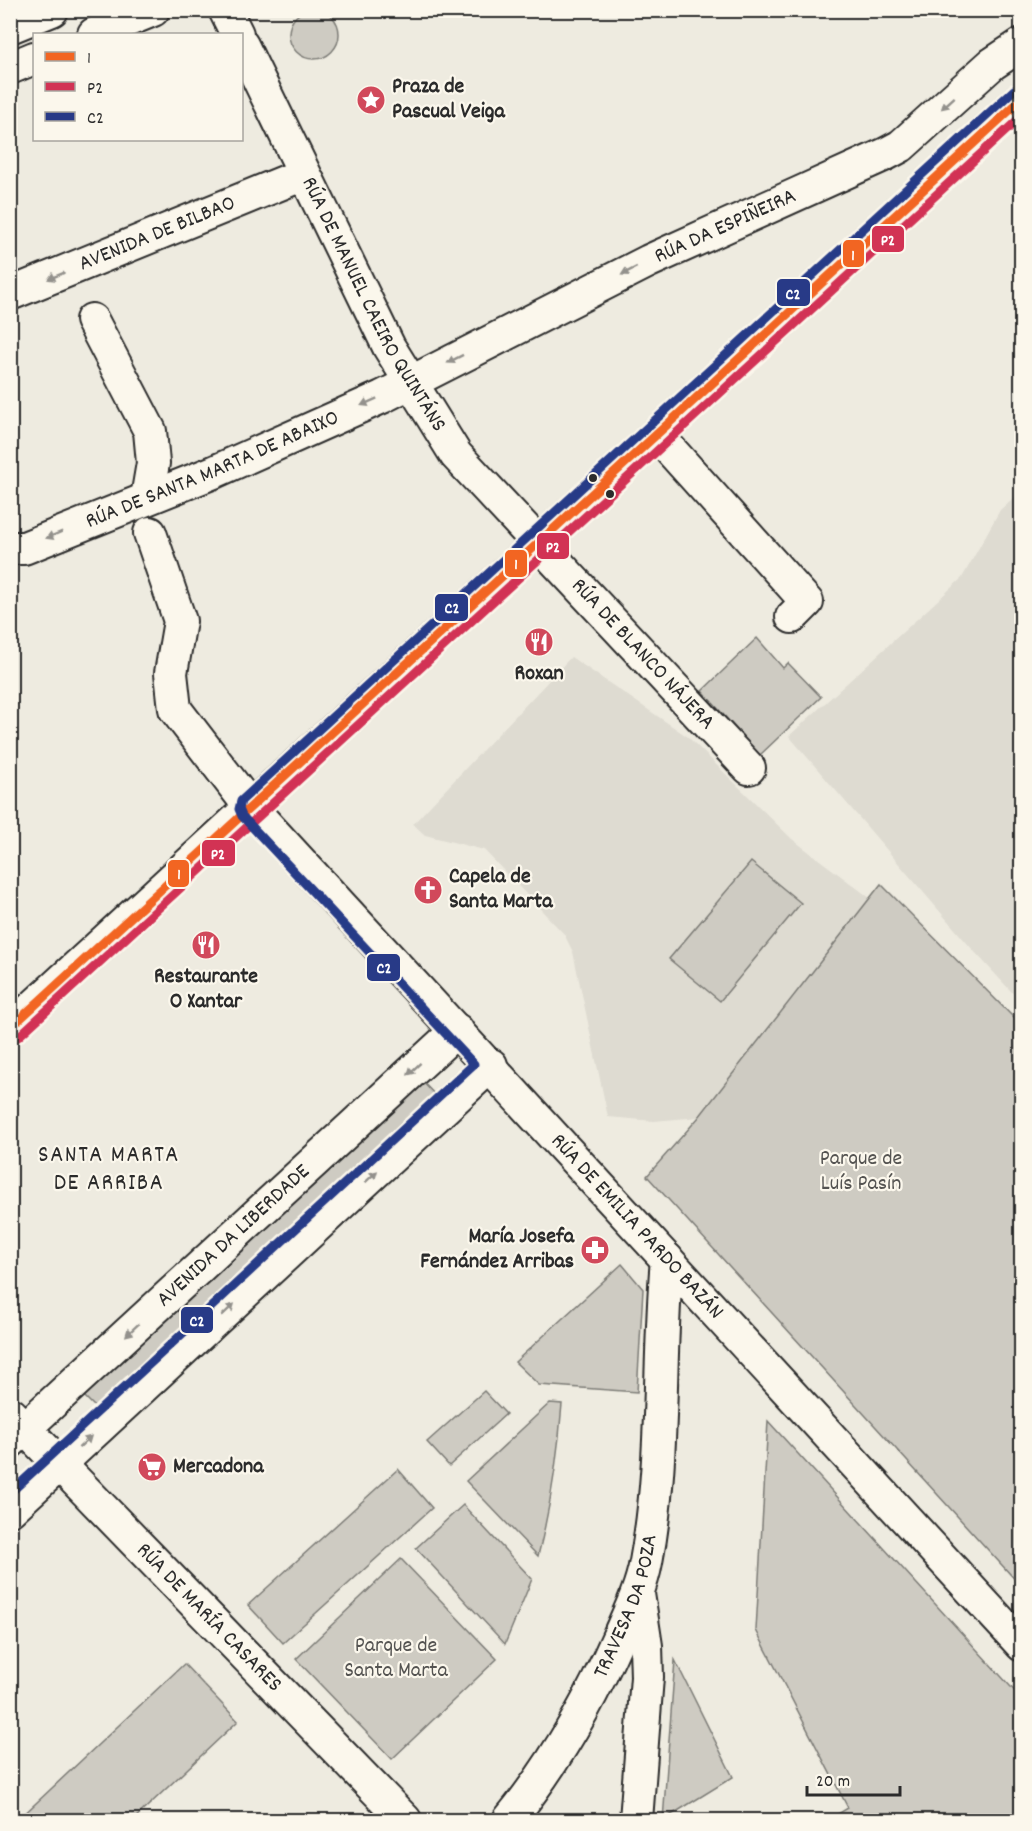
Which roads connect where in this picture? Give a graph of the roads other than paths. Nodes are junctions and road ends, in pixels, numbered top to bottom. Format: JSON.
{"nodes":[{"id":1,"x":52,"y":10,"type":"edge"},
{"id":2,"x":153,"y":10,"type":"edge"},
{"id":3,"x":225,"y":10,"type":"edge"},
{"id":4,"x":10,"y":27,"type":"edge"},
{"id":5,"x":96,"y":33,"type":"edge"},
{"id":6,"x":236,"y":33,"type":"edge"},
{"id":7,"x":1022,"y":44,"type":"edge"},
{"id":8,"x":243,"y":47,"type":"edge"},
{"id":9,"x":33,"y":58,"type":"edge"},
{"id":10,"x":10,"y":68,"type":"edge"},
{"id":11,"x":1022,"y":99,"type":"edge"},
{"id":12,"x":304,"y":174,"type":"junction"},
{"id":13,"x":10,"y":294,"type":"edge"},
{"id":14,"x":92,"y":320,"type":"dead end"},
{"id":15,"x":410,"y":382,"type":"junction"},
{"id":16,"x":657,"y":435,"type":"junction"},
{"id":17,"x":147,"y":498,"type":"junction"},
{"id":18,"x":150,"y":533,"type":"dead end"},
{"id":19,"x":536,"y":544,"type":"junction"},
{"id":20,"x":10,"y":548,"type":"edge"},
{"id":21,"x":792,"y":617,"type":"dead end"},
{"id":22,"x":749,"y":768,"type":"dead end"},
{"id":23,"x":251,"y":808,"type":"junction"},
{"id":24,"x":10,"y":1028,"type":"edge"},
{"id":25,"x":457,"y":1030,"type":"junction"},
{"id":26,"x":490,"y":1065,"type":"junction"},
{"id":27,"x":667,"y":1259,"type":"junction"},
{"id":28,"x":703,"y":1299,"type":"junction"},
{"id":29,"x":662,"y":1364,"type":"junction"},
{"id":30,"x":15,"y":1428,"type":"edge"},
{"id":31,"x":60,"y":1465,"type":"junction"},
{"id":32,"x":10,"y":1510,"type":"edge"},
{"id":33,"x":638,"y":1594,"type":"junction"},
{"id":34,"x":1022,"y":1645,"type":"edge"},
{"id":35,"x":405,"y":1821,"type":"edge"},
{"id":36,"x":509,"y":1821,"type":"edge"},
{"id":37,"x":636,"y":1821,"type":"edge"}],
"edges":[{"from":1,"to":4,"type":"street"},
{"from":2,"to":5,"type":"street"},
{"from":3,"to":6,"type":"street"},
{"from":7,"to":15,"type":"street","name":"RÚA DA ESPIÑEIRA","one_way":true},
{"from":8,"to":12,"type":"street","name":"RÚA DE MANUEL CAEIRO QUINTÁNS"},
{"from":9,"to":10,"type":"street"},
{"from":11,"to":16,"type":"street"},
{"from":12,"to":13,"type":"street","name":"AVENIDA DE BILBAO","one_way":true},
{"from":12,"to":15,"type":"street","name":"RÚA DE MANUEL CAEIRO QUINTÁNS"},
{"from":14,"to":17,"type":"street"},
{"from":15,"to":17,"type":"street","name":"RÚA DE SANTA MARTA DE ABAIXO","one_way":true},
{"from":15,"to":19,"type":"street","name":"RÚA DE MANUEL CAEIRO QUINTÁNS"},
{"from":16,"to":19,"type":"street"},
{"from":16,"to":21,"type":"street"},
{"from":17,"to":20,"type":"street","name":"RÚA DE SANTA MARTA DE ABAIXO","one_way":true},
{"from":18,"to":23,"type":"street","name":"RÚA DE EMILIA PARDO BAZÁN"},
{"from":19,"to":22,"type":"street","name":"RÚA DE BLANCO NÁJERA"},
{"from":19,"to":23,"type":"street"},
{"from":23,"to":24,"type":"street"},
{"from":23,"to":25,"type":"street","name":"RÚA DE EMILIA PARDO BAZÁN"},
{"from":25,"to":26,"type":"street","name":"RÚA DE EMILIA PARDO BAZÁN"},
{"from":25,"to":30,"type":"street","name":"AVENIDA DA LIBERDADE","one_way":true},
{"from":26,"to":27,"type":"street","name":"RÚA DE EMILIA PARDO BAZÁN"},
{"from":31,"to":26,"type":"street","one_way":true},
{"from":27,"to":28,"type":"street","name":"RÚA DE EMILIA PARDO BAZÁN"},
{"from":27,"to":29,"type":"street","name":"TRAVESA DA POZA"},
{"from":28,"to":29,"type":"street","name":"TRAVESA DA POZA"},
{"from":28,"to":34,"type":"street","name":"RÚA DE EMILIA PARDO BAZÁN"},
{"from":29,"to":33,"type":"street","name":"TRAVESA DA POZA"},
{"from":30,"to":31,"type":"street","name":"RÚA DE MARÍA CASARES"},
{"from":31,"to":32,"type":"street"},
{"from":31,"to":35,"type":"street","name":"RÚA DE MARÍA CASARES"},
{"from":33,"to":36,"type":"street","name":"TRAVESA DA POZA"},
{"from":33,"to":37,"type":"street"}]}
